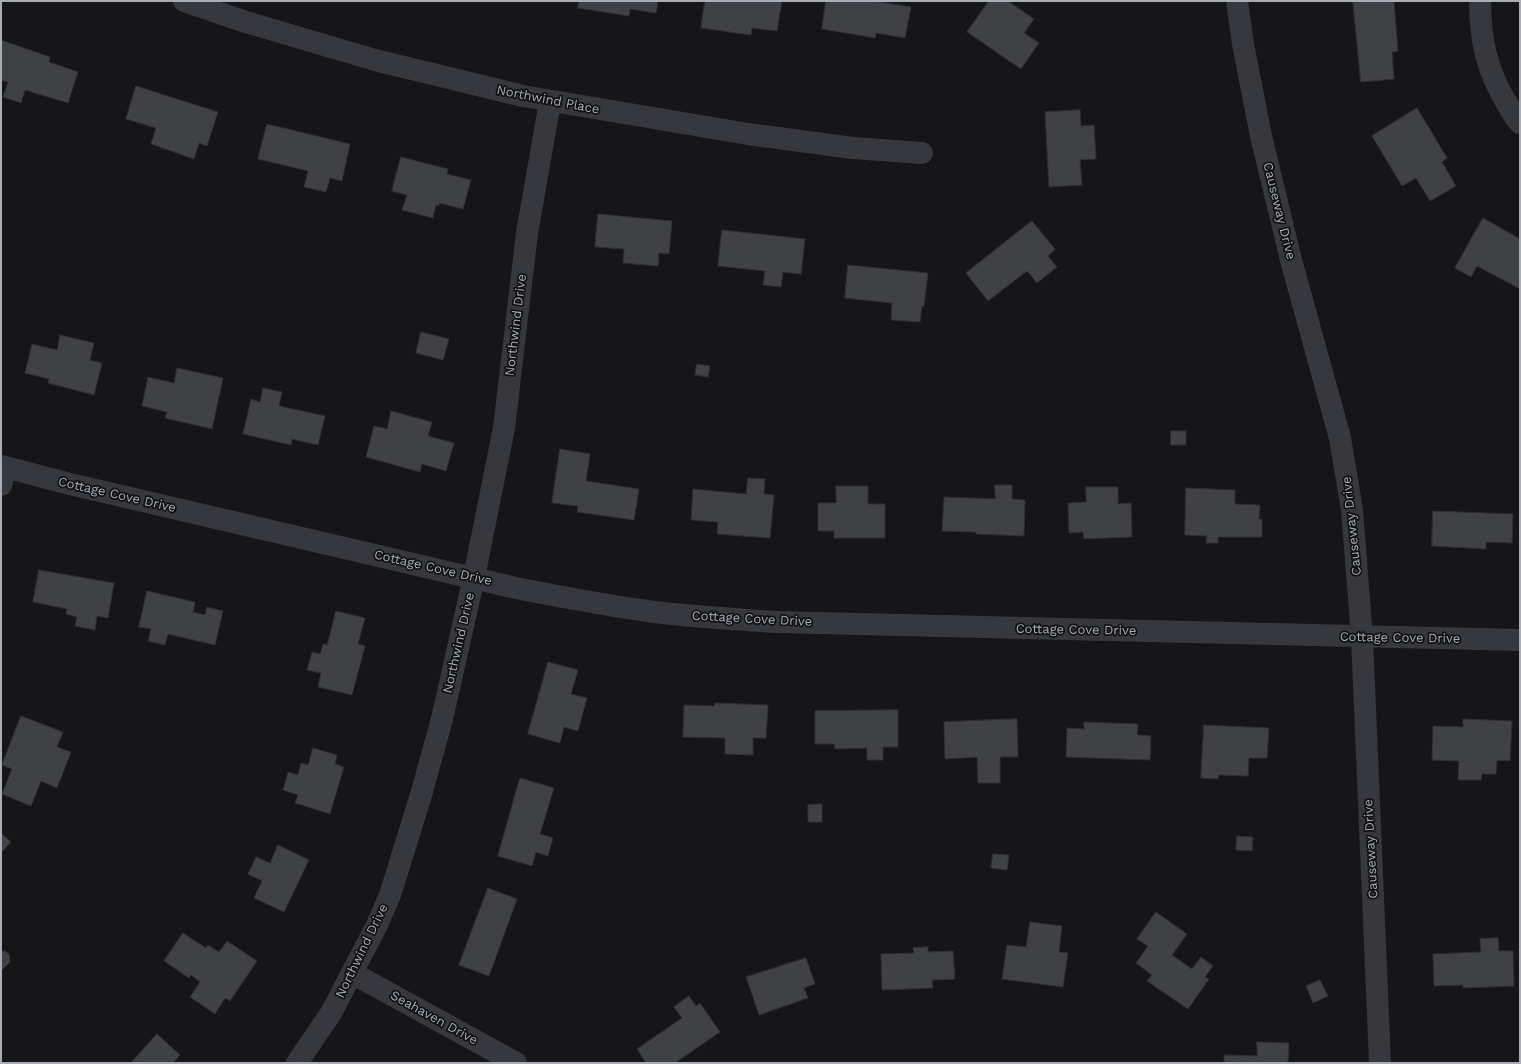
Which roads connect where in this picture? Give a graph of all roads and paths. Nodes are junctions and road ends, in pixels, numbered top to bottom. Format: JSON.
{"nodes":[{"id":1,"x":184,"y":1,"type":"edge"},
{"id":2,"x":1236,"y":1,"type":"edge"},
{"id":3,"x":1480,"y":1,"type":"edge"},
{"id":4,"x":550,"y":102,"type":"junction"},
{"id":5,"x":1520,"y":123,"type":"edge"},
{"id":6,"x":922,"y":153,"type":"dead end"},
{"id":7,"x":3,"y":473,"type":"edge"},
{"id":8,"x":474,"y":577,"type":"junction"},
{"id":9,"x":1362,"y":637,"type":"junction"},
{"id":10,"x":1520,"y":640,"type":"edge"},
{"id":11,"x":352,"y":973,"type":"junction"},
{"id":12,"x":297,"y":1063,"type":"edge"},
{"id":13,"x":516,"y":1063,"type":"edge"},
{"id":14,"x":1380,"y":1063,"type":"edge"}],
"edges":[{"from":1,"to":4,"type":"street","name":"Northwind Place"},
{"from":2,"to":9,"type":"street","name":"Causeway Drive"},
{"from":3,"to":5,"type":"street"},
{"from":4,"to":6,"type":"street","name":"Northwind Place"},
{"from":4,"to":8,"type":"street","name":"Northwind Drive"},
{"from":7,"to":8,"type":"street","name":"Cottage Cove Drive"},
{"from":8,"to":9,"type":"street","name":"Cottage Cove Drive"},
{"from":8,"to":11,"type":"street","name":"Northwind Drive"},
{"from":9,"to":10,"type":"street","name":"Cottage Cove Drive"},
{"from":9,"to":14,"type":"street","name":"Causeway Drive"},
{"from":11,"to":12,"type":"street","name":"Northwind Drive"},
{"from":11,"to":13,"type":"street","name":"Seahaven Drive"}]}
